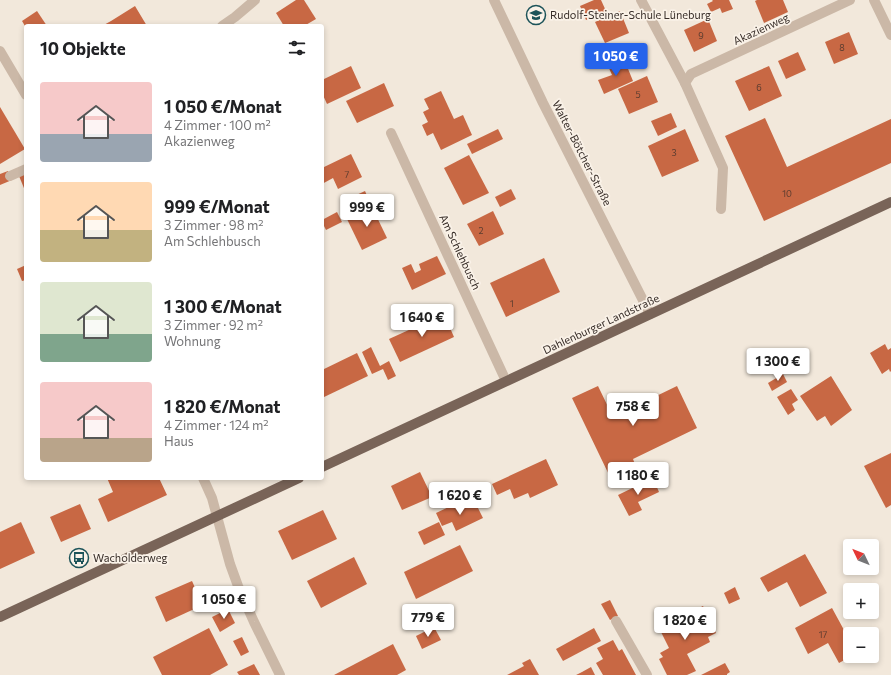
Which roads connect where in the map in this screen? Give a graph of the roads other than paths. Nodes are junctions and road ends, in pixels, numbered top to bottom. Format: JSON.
{"nodes":[{"id":1,"x":255,"y":0,"type":"edge"},
{"id":2,"x":494,"y":0,"type":"edge"},
{"id":3,"x":641,"y":0,"type":"edge"},
{"id":4,"x":850,"y":0,"type":"edge"},
{"id":5,"x":874,"y":0,"type":"edge"},
{"id":6,"x":225,"y":24,"type":"edge"},
{"id":7,"x":891,"y":35,"type":"edge"},
{"id":8,"x":0,"y":51,"type":"edge"},
{"id":9,"x":685,"y":82,"type":"junction"},
{"id":10,"x":24,"y":92,"type":"edge"},
{"id":11,"x":391,"y":133,"type":"dead end"},
{"id":12,"x":24,"y":170,"type":"edge"},
{"id":13,"x":10,"y":176,"type":"dead end"},
{"id":14,"x":891,"y":202,"type":"edge"},
{"id":15,"x":721,"y":209,"type":"dead end"},
{"id":16,"x":650,"y":314,"type":"junction"},
{"id":17,"x":506,"y":381,"type":"junction"},
{"id":18,"x":324,"y":466,"type":"edge"},
{"id":19,"x":204,"y":480,"type":"edge"},
{"id":20,"x":294,"y":480,"type":"edge"},
{"id":21,"x":216,"y":516,"type":"junction"},
{"id":22,"x":0,"y":617,"type":"edge"},
{"id":23,"x":616,"y":621,"type":"dead end"},
{"id":24,"x":280,"y":675,"type":"edge"},
{"id":25,"x":647,"y":675,"type":"edge"}],
"edges":[{"from":1,"to":6,"type":"street"},
{"from":2,"to":16,"type":"street","name":"Walter-Bötcher-Straße"},
{"from":3,"to":9,"type":"street"},
{"from":4,"to":9,"type":"street","name":"Akazienweg"},
{"from":5,"to":7,"type":"street"},
{"from":8,"to":10,"type":"street"},
{"from":9,"to":15,"type":"street"},
{"from":11,"to":17,"type":"street","name":"Am Schlehbusch"},
{"from":12,"to":13,"type":"street"},
{"from":14,"to":16,"type":"main road","name":"Dahlenburger Landstraße"},
{"from":16,"to":17,"type":"main road","name":"Dahlenburger Landstraße"},
{"from":17,"to":18,"type":"main road","name":"Dahlenburger Landstraße"},
{"from":19,"to":21,"type":"street"},
{"from":20,"to":21,"type":"main road"},
{"from":21,"to":22,"type":"main road"},
{"from":21,"to":24,"type":"street"},
{"from":23,"to":25,"type":"street"}]}
